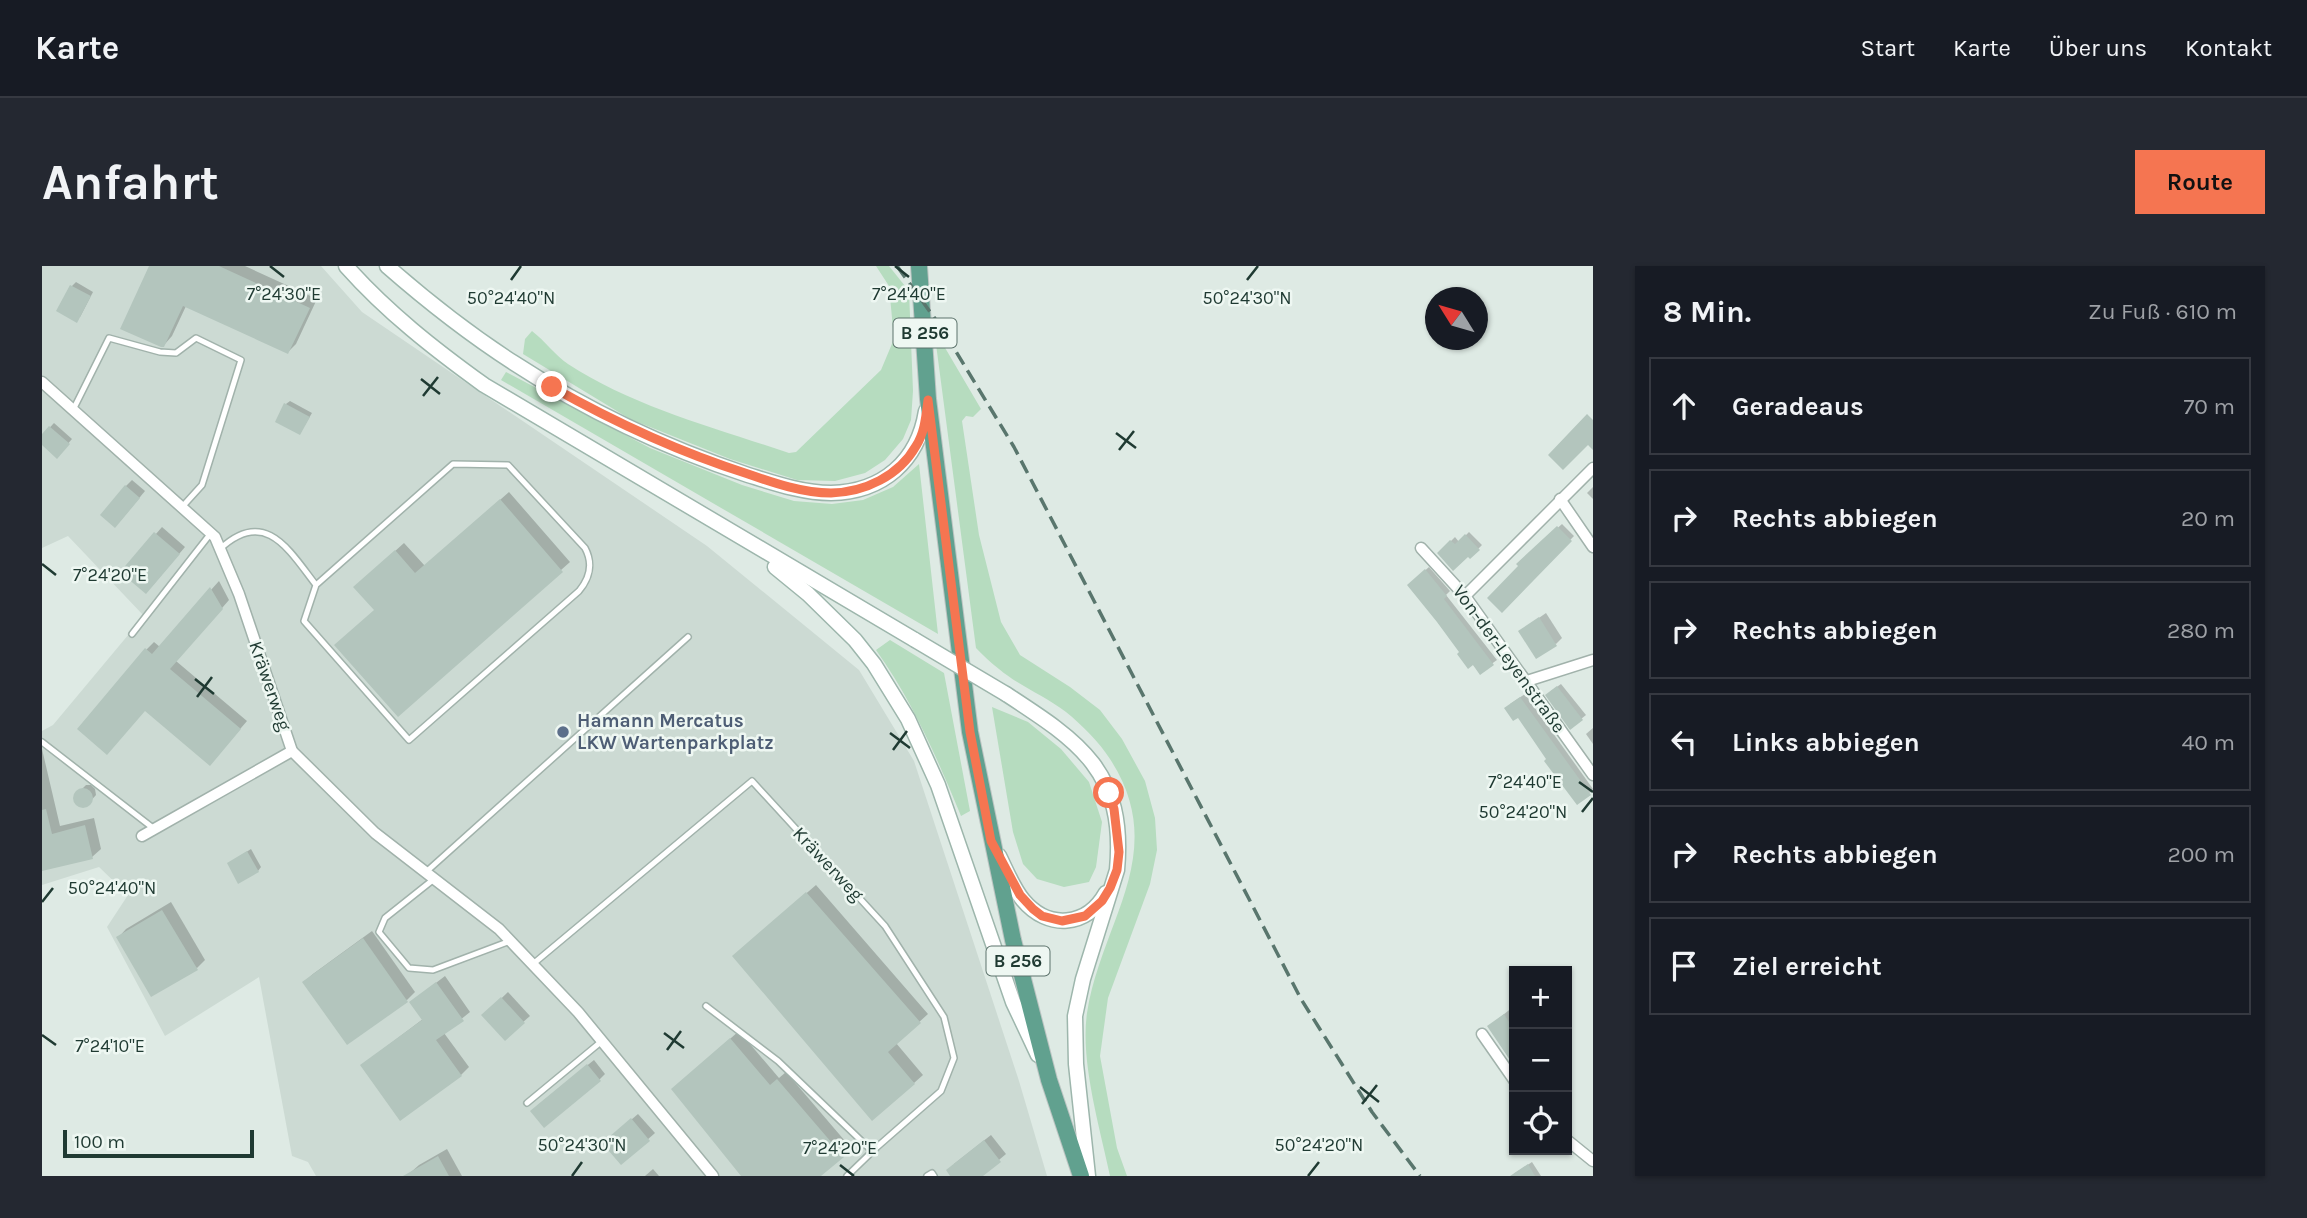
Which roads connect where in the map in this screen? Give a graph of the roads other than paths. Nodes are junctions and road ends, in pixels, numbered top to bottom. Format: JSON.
{"nodes":[{"id":1,"x":346,"y":266,"type":"edge"},
{"id":2,"x":387,"y":266,"type":"edge"},
{"id":3,"x":919,"y":266,"type":"edge"},
{"id":4,"x":42,"y":382,"type":"edge"},
{"id":5,"x":928,"y":400,"type":"junction"},
{"id":6,"x":73,"y":410,"type":"junction"},
{"id":7,"x":1593,"y":468,"type":"edge"},
{"id":8,"x":1560,"y":499,"type":"junction"},
{"id":9,"x":182,"y":507,"type":"junction"},
{"id":10,"x":211,"y":533,"type":"junction"},
{"id":11,"x":736,"y":536,"type":"junction"},
{"id":12,"x":1593,"y":547,"type":"edge"},
{"id":13,"x":1421,"y":548,"type":"dead end"},
{"id":14,"x":220,"y":549,"type":"junction"},
{"id":15,"x":316,"y":585,"type":"junction"},
{"id":16,"x":1465,"y":596,"type":"junction"},
{"id":17,"x":132,"y":634,"type":"dead end"},
{"id":18,"x":688,"y":638,"type":"dead end"},
{"id":19,"x":1593,"y":660,"type":"edge"},
{"id":20,"x":1527,"y":681,"type":"junction"},
{"id":21,"x":42,"y":742,"type":"edge"},
{"id":22,"x":292,"y":751,"type":"junction"},
{"id":23,"x":1593,"y":775,"type":"edge"},
{"id":24,"x":154,"y":829,"type":"junction"},
{"id":25,"x":142,"y":836,"type":"dead end"},
{"id":26,"x":991,"y":841,"type":"junction"},
{"id":27,"x":1117,"y":870,"type":"junction"},
{"id":28,"x":430,"y":876,"type":"junction"},
{"id":29,"x":510,"y":940,"type":"junction"},
{"id":30,"x":533,"y":965,"type":"junction"},
{"id":31,"x":706,"y":1006,"type":"dead end"},
{"id":32,"x":1482,"y":1034,"type":"dead end"},
{"id":33,"x":602,"y":1041,"type":"junction"},
{"id":34,"x":1509,"y":1073,"type":"edge"},
{"id":35,"x":1049,"y":1080,"type":"junction"},
{"id":36,"x":527,"y":1103,"type":"dead end"},
{"id":37,"x":1572,"y":1144,"type":"edge"},
{"id":38,"x":872,"y":1151,"type":"junction"},
{"id":39,"x":1593,"y":1161,"type":"edge"},
{"id":40,"x":713,"y":1176,"type":"edge"},
{"id":41,"x":847,"y":1176,"type":"edge"},
{"id":42,"x":928,"y":1176,"type":"edge"},
{"id":43,"x":934,"y":1176,"type":"edge"},
{"id":44,"x":1081,"y":1176,"type":"edge"},
{"id":45,"x":1088,"y":1176,"type":"edge"}],
"edges":[{"from":1,"to":11,"type":"main road"},
{"from":2,"to":5,"type":"main road"},
{"from":3,"to":5,"type":"main road","number":"B 256"},
{"from":4,"to":6,"type":"street","name":"Kräwerweg"},
{"from":5,"to":26,"type":"main road","number":"B 256"},
{"from":6,"to":9,"type":"street","name":"Kräwerweg"},
{"from":6,"to":9,"type":"lane"},
{"from":7,"to":8,"type":"street"},
{"from":8,"to":12,"type":"street"},
{"from":8,"to":16,"type":"street"},
{"from":9,"to":10,"type":"street","name":"Kräwerweg"},
{"from":10,"to":14,"type":"street","name":"Kräwerweg"},
{"from":10,"to":17,"type":"lane"},
{"from":11,"to":27,"type":"main road","bridge":true},
{"from":11,"to":35,"type":"main road"},
{"from":13,"to":16,"type":"street","name":"Von-der-Leyenstraße"},
{"from":14,"to":15,"type":"lane"},
{"from":14,"to":22,"type":"street","name":"Kräwerweg"},
{"from":15,"to":15,"type":"lane"},
{"from":16,"to":20,"type":"street","name":"Von-der-Leyenstraße"},
{"from":18,"to":28,"type":"lane"},
{"from":19,"to":20,"type":"street"},
{"from":20,"to":23,"type":"street","name":"Von-der-Leyenstraße"},
{"from":21,"to":24,"type":"lane"},
{"from":22,"to":24,"type":"street"},
{"from":22,"to":28,"type":"street","name":"Kräwerweg"},
{"from":24,"to":25,"type":"street"},
{"from":26,"to":27,"type":"main road"},
{"from":26,"to":35,"type":"main road","number":"B 256"},
{"from":27,"to":45,"type":"main road"},
{"from":28,"to":29,"type":"street","name":"Kräwerweg"},
{"from":28,"to":29,"type":"lane"},
{"from":29,"to":30,"type":"street","name":"Kräwerweg"},
{"from":30,"to":33,"type":"street","name":"Kräwerweg"},
{"from":30,"to":38,"type":"lane","name":"Kräwerweg"},
{"from":31,"to":38,"type":"lane"},
{"from":32,"to":34,"type":"street"},
{"from":33,"to":36,"type":"lane"},
{"from":33,"to":40,"type":"street","name":"Kräwerweg"},
{"from":35,"to":44,"type":"main road","number":"B 256"},
{"from":37,"to":39,"type":"street"},
{"from":38,"to":41,"type":"lane","name":"Kräwerweg"},
{"from":42,"to":43,"type":"lane"}]}
